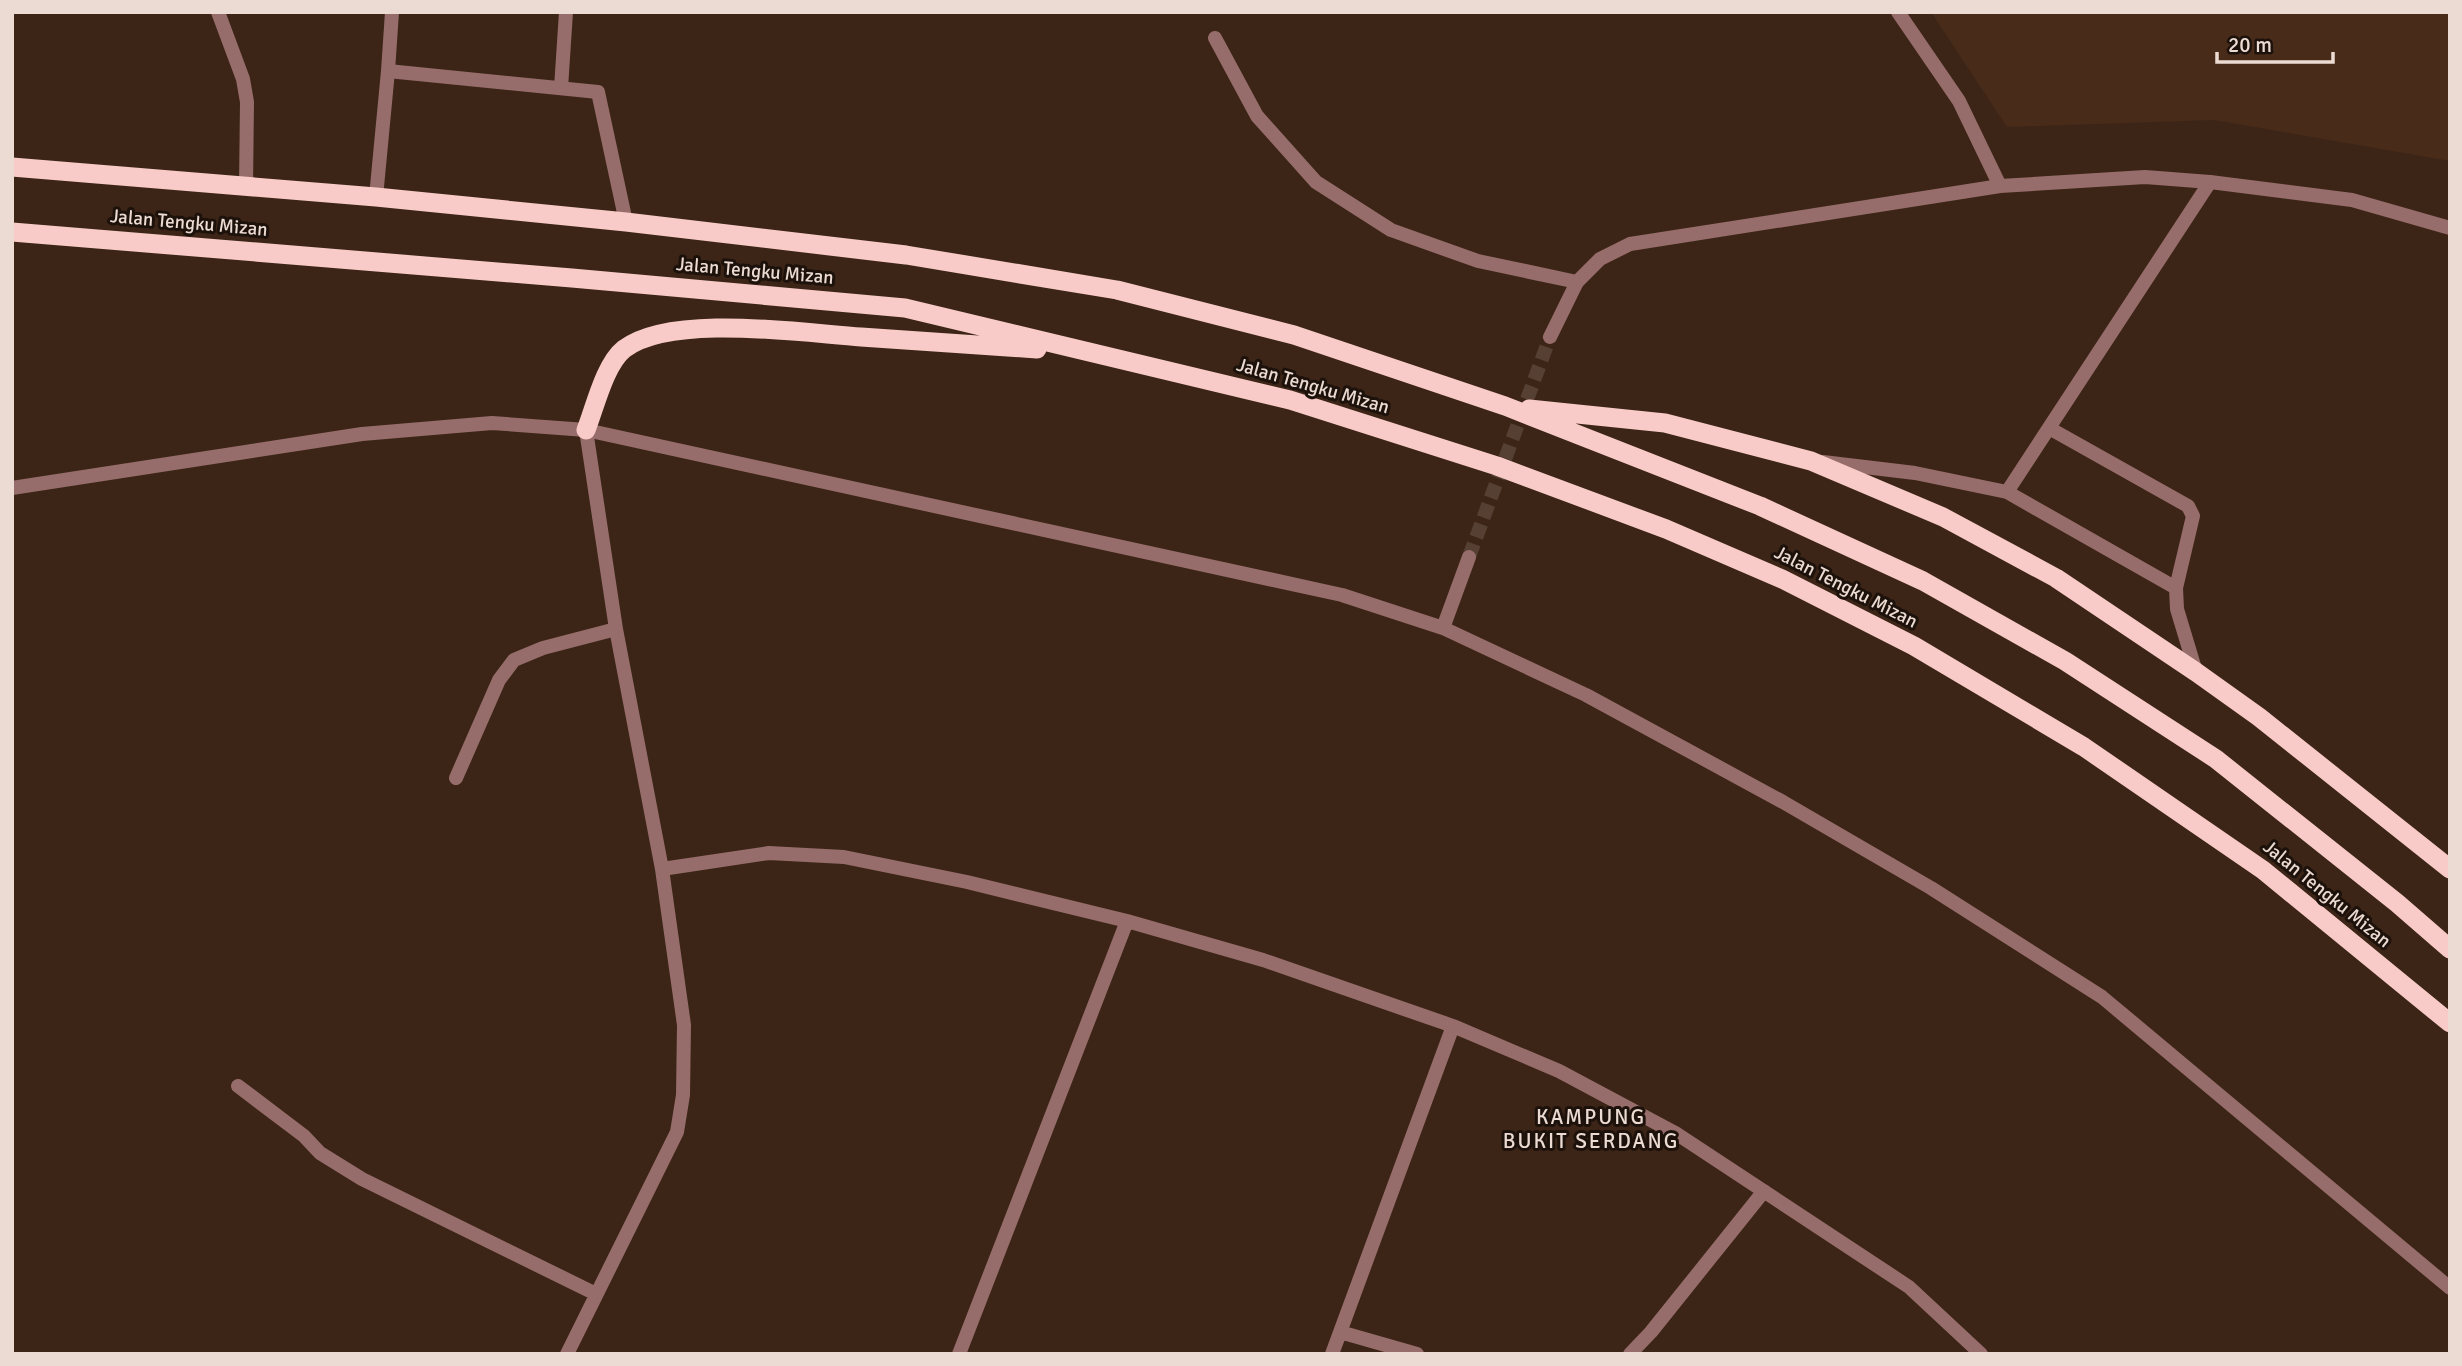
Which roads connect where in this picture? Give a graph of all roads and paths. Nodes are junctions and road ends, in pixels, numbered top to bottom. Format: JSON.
{"nodes":[{"id":1,"x":218,"y":12,"type":"edge"},
{"id":2,"x":392,"y":12,"type":"edge"},
{"id":3,"x":566,"y":12,"type":"edge"},
{"id":4,"x":1898,"y":12,"type":"edge"},
{"id":5,"x":1215,"y":38,"type":"dead end"},
{"id":6,"x":388,"y":71,"type":"junction"},
{"id":7,"x":561,"y":88,"type":"junction"},
{"id":8,"x":12,"y":167,"type":"edge"},
{"id":9,"x":2210,"y":182,"type":"junction"},
{"id":10,"x":246,"y":186,"type":"junction"},
{"id":11,"x":2000,"y":186,"type":"junction"},
{"id":12,"x":376,"y":197,"type":"junction"},
{"id":13,"x":626,"y":222,"type":"junction"},
{"id":14,"x":2450,"y":228,"type":"edge"},
{"id":15,"x":12,"y":232,"type":"edge"},
{"id":16,"x":1577,"y":282,"type":"junction"},
{"id":17,"x":1550,"y":337,"type":"tunnel mouth"},
{"id":18,"x":1090,"y":353,"type":"junction"},
{"id":19,"x":1505,"y":406,"type":"junction"},
{"id":20,"x":2049,"y":428,"type":"junction"},
{"id":21,"x":586,"y":430,"type":"junction"},
{"id":22,"x":1811,"y":461,"type":"junction"},
{"id":23,"x":12,"y":488,"type":"edge"},
{"id":24,"x":2007,"y":492,"type":"junction"},
{"id":25,"x":1469,"y":557,"type":"tunnel mouth"},
{"id":26,"x":2176,"y":588,"type":"junction"},
{"id":27,"x":1443,"y":628,"type":"junction"},
{"id":28,"x":616,"y":629,"type":"junction"},
{"id":29,"x":2196,"y":672,"type":"junction"},
{"id":30,"x":457,"y":778,"type":"dead end"},
{"id":31,"x":662,"y":869,"type":"junction"},
{"id":32,"x":2450,"y":869,"type":"edge"},
{"id":33,"x":1127,"y":921,"type":"junction"},
{"id":34,"x":2450,"y":949,"type":"edge"},
{"id":35,"x":2450,"y":1023,"type":"edge"},
{"id":36,"x":1453,"y":1026,"type":"junction"},
{"id":37,"x":238,"y":1086,"type":"dead end"},
{"id":38,"x":1764,"y":1191,"type":"junction"},
{"id":39,"x":2450,"y":1288,"type":"edge"},
{"id":40,"x":596,"y":1294,"type":"junction"},
{"id":41,"x":1340,"y":1332,"type":"junction"},
{"id":42,"x":567,"y":1354,"type":"edge"},
{"id":43,"x":959,"y":1354,"type":"edge"},
{"id":44,"x":1332,"y":1354,"type":"edge"},
{"id":45,"x":1417,"y":1354,"type":"edge"},
{"id":46,"x":1630,"y":1354,"type":"edge"},
{"id":47,"x":1982,"y":1354,"type":"edge"}],
"edges":[{"from":1,"to":10,"type":"street"},
{"from":2,"to":6,"type":"street"},
{"from":3,"to":7,"type":"street"},
{"from":4,"to":11,"type":"street"},
{"from":5,"to":16,"type":"street"},
{"from":6,"to":7,"type":"street"},
{"from":6,"to":12,"type":"street"},
{"from":7,"to":13,"type":"street"},
{"from":8,"to":10,"type":"highway","name":"Jalan Tengku Mizan"},
{"from":9,"to":11,"type":"street"},
{"from":9,"to":14,"type":"street"},
{"from":9,"to":20,"type":"street"},
{"from":10,"to":12,"type":"highway","name":"Jalan Tengku Mizan"},
{"from":11,"to":16,"type":"street"},
{"from":12,"to":13,"type":"highway","name":"Jalan Tengku Mizan"},
{"from":13,"to":19,"type":"highway","name":"Jalan Tengku Mizan"},
{"from":15,"to":18,"type":"highway","name":"Jalan Tengku Mizan"},
{"from":16,"to":17,"type":"street"},
{"from":18,"to":21,"type":"highway"},
{"from":18,"to":35,"type":"highway","name":"Jalan Tengku Mizan"},
{"from":19,"to":22,"type":"highway"},
{"from":19,"to":34,"type":"highway","name":"Jalan Tengku Mizan"},
{"from":20,"to":24,"type":"street"},
{"from":20,"to":26,"type":"street"},
{"from":21,"to":23,"type":"street"},
{"from":21,"to":27,"type":"street"},
{"from":21,"to":28,"type":"street"},
{"from":22,"to":24,"type":"street"},
{"from":22,"to":29,"type":"highway"},
{"from":24,"to":26,"type":"street"},
{"from":25,"to":27,"type":"street"},
{"from":26,"to":29,"type":"street"},
{"from":27,"to":39,"type":"street"},
{"from":28,"to":30,"type":"street"},
{"from":28,"to":31,"type":"street"},
{"from":29,"to":32,"type":"highway"},
{"from":31,"to":33,"type":"street"},
{"from":31,"to":40,"type":"street"},
{"from":33,"to":36,"type":"street"},
{"from":33,"to":43,"type":"street"},
{"from":36,"to":38,"type":"street"},
{"from":36,"to":41,"type":"street"},
{"from":37,"to":40,"type":"street"},
{"from":38,"to":46,"type":"street"},
{"from":38,"to":47,"type":"street"},
{"from":40,"to":42,"type":"street"},
{"from":41,"to":44,"type":"street"},
{"from":41,"to":45,"type":"street"}]}
